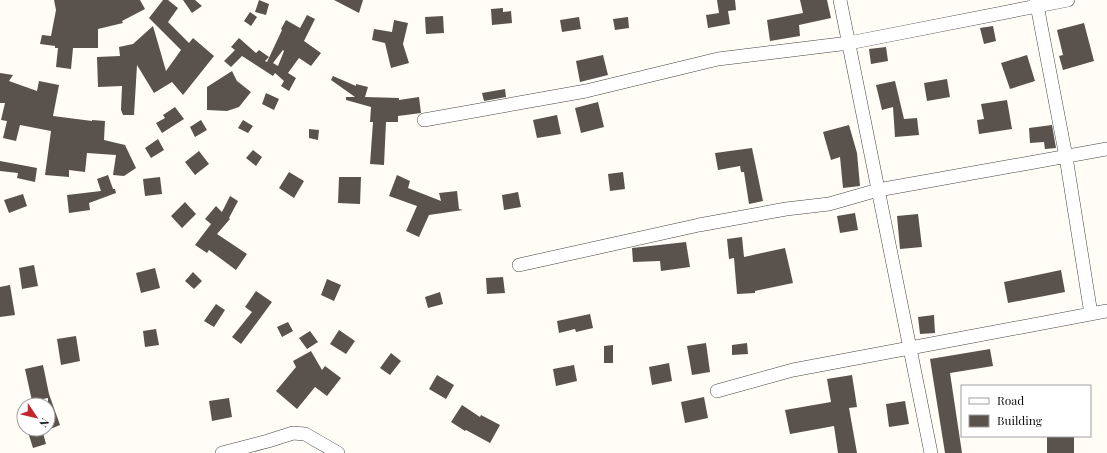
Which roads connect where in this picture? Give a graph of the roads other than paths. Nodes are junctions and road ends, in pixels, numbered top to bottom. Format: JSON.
{"nodes":[{"id":1,"x":840,"y":0,"type":"edge"},
{"id":2,"x":1068,"y":0,"type":"edge"},
{"id":3,"x":1037,"y":3,"type":"edge"},
{"id":4,"x":849,"y":43,"type":"junction"},
{"id":5,"x":424,"y":120,"type":"dead end"},
{"id":6,"x":1107,"y":149,"type":"edge"},
{"id":7,"x":1066,"y":157,"type":"junction"},
{"id":8,"x":878,"y":190,"type":"junction"},
{"id":9,"x":519,"y":265,"type":"dead end"},
{"id":10,"x":1107,"y":311,"type":"edge"},
{"id":11,"x":1091,"y":314,"type":"junction"},
{"id":12,"x":910,"y":348,"type":"junction"},
{"id":13,"x":717,"y":391,"type":"dead end"},
{"id":14,"x":222,"y":453,"type":"edge"},
{"id":15,"x":338,"y":453,"type":"edge"},
{"id":16,"x":931,"y":453,"type":"edge"}],
"edges":[{"from":1,"to":4,"type":"street"},
{"from":2,"to":3,"type":"street"},
{"from":3,"to":4,"type":"street"},
{"from":3,"to":7,"type":"street"},
{"from":4,"to":5,"type":"street"},
{"from":4,"to":8,"type":"street"},
{"from":6,"to":7,"type":"street"},
{"from":7,"to":8,"type":"street"},
{"from":7,"to":11,"type":"street"},
{"from":8,"to":9,"type":"street"},
{"from":8,"to":12,"type":"street"},
{"from":10,"to":11,"type":"street"},
{"from":11,"to":12,"type":"street"},
{"from":12,"to":13,"type":"street"},
{"from":12,"to":16,"type":"street"},
{"from":14,"to":15,"type":"street"}]}
